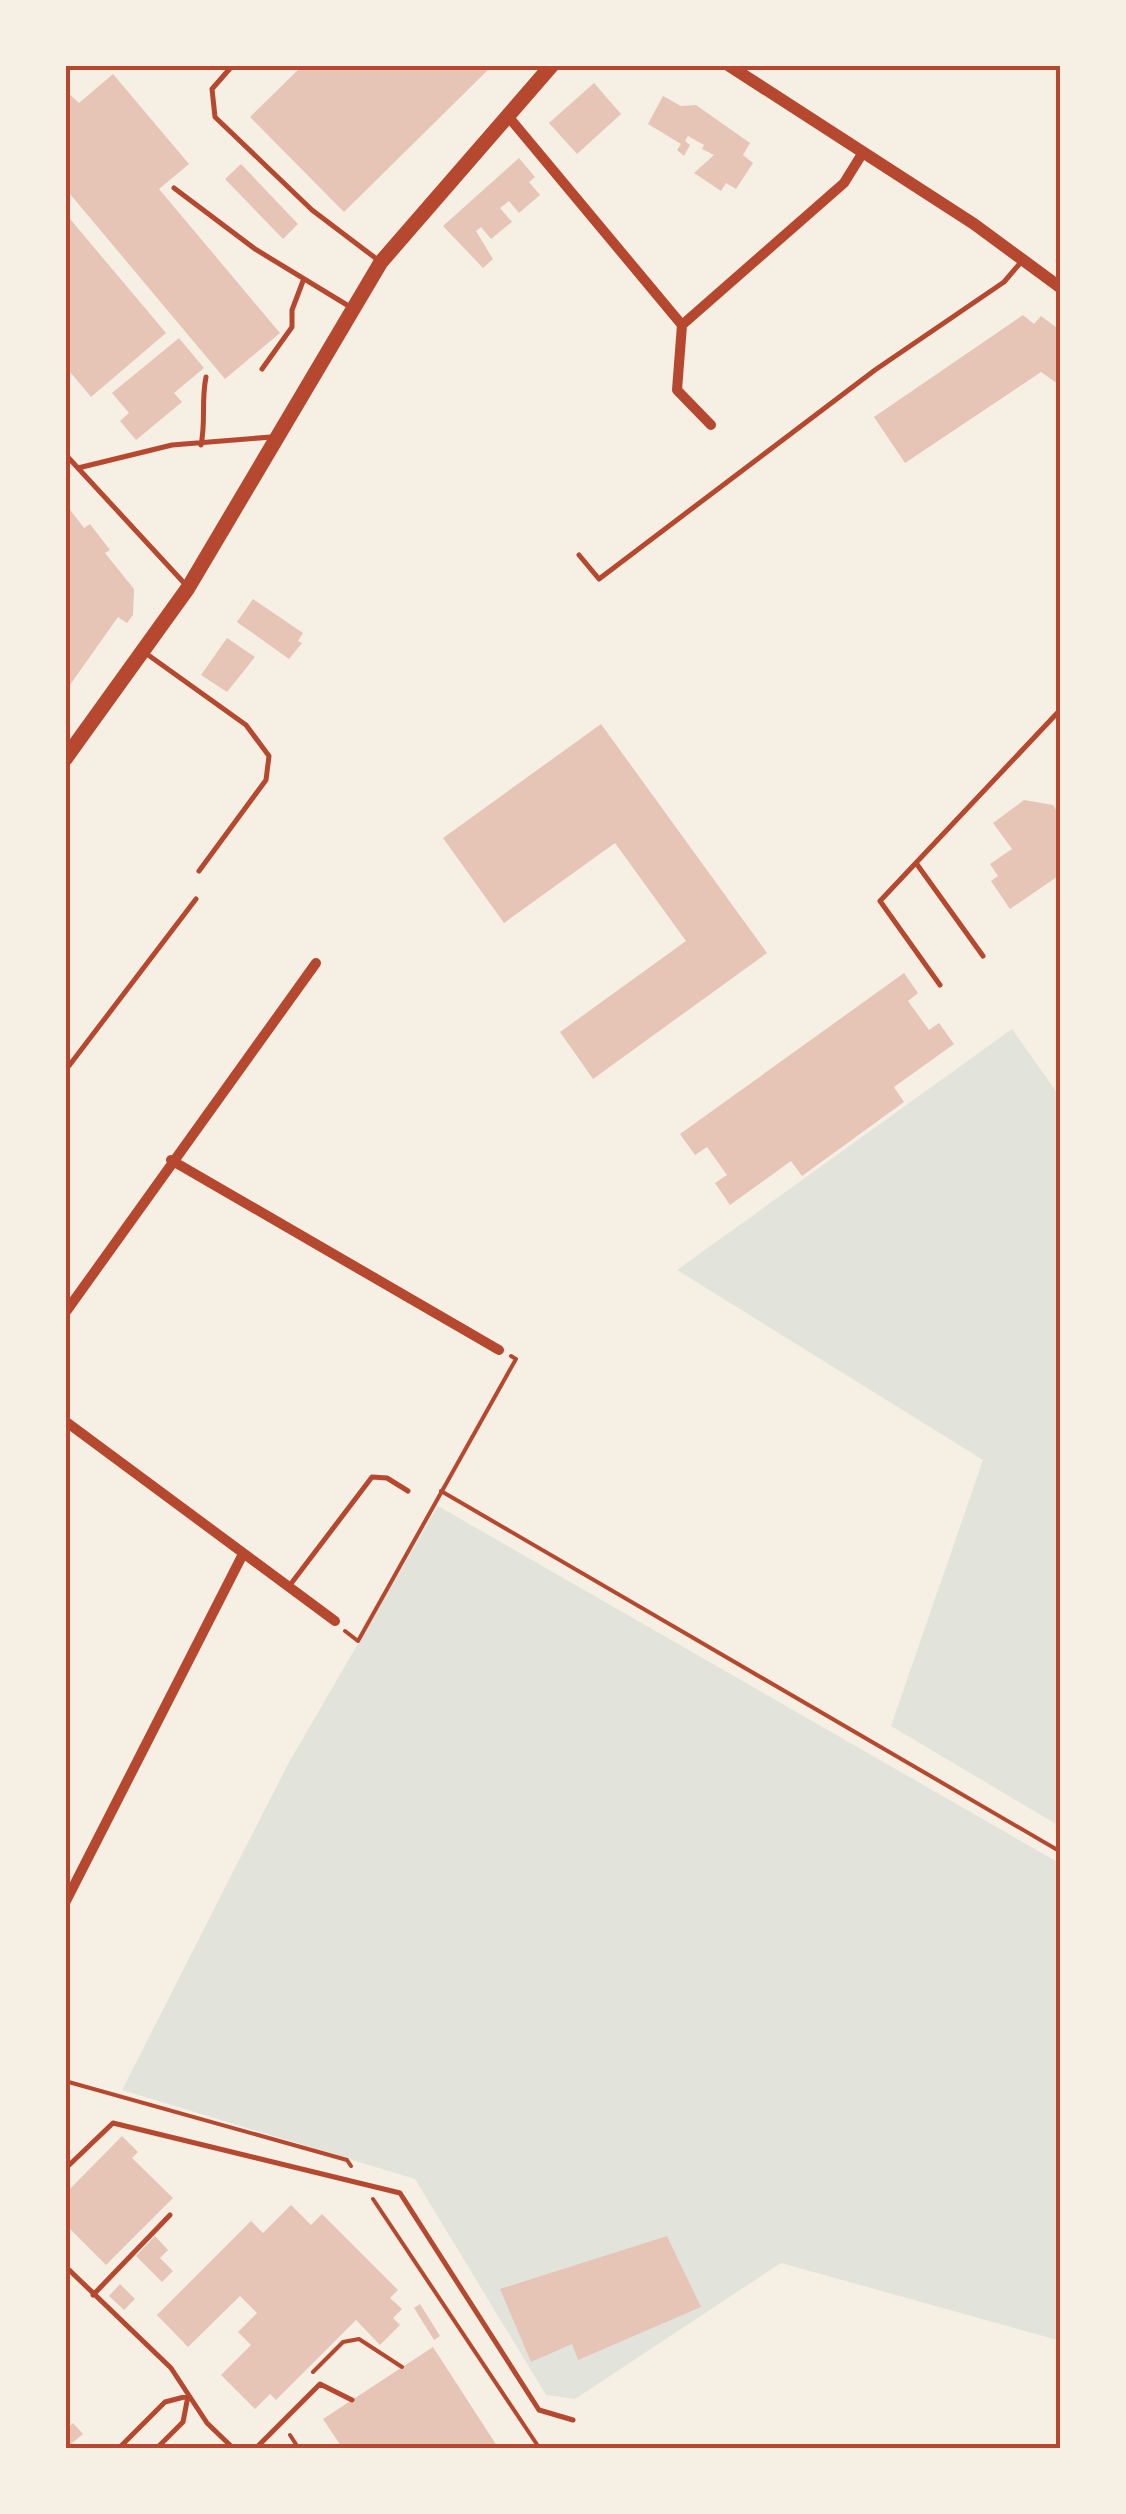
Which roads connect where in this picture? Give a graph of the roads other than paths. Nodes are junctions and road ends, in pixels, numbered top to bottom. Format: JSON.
{"nodes":[{"id":1,"x":234,"y":65,"type":"edge"},
{"id":2,"x":552,"y":65,"type":"edge"},
{"id":3,"x":728,"y":65,"type":"edge"},
{"id":4,"x":507,"y":115,"type":"junction"},
{"id":5,"x":862,"y":154,"type":"junction"},
{"id":6,"x":174,"y":188,"type":"dead end"},
{"id":7,"x":1023,"y":260,"type":"junction"},
{"id":8,"x":380,"y":262,"type":"junction"},
{"id":9,"x":303,"y":281,"type":"junction"},
{"id":10,"x":1061,"y":288,"type":"edge"},
{"id":11,"x":355,"y":309,"type":"junction"},
{"id":12,"x":682,"y":325,"type":"junction"},
{"id":13,"x":262,"y":369,"type":"dead end"},
{"id":14,"x":206,"y":377,"type":"dead end"},
{"id":15,"x":710,"y":424,"type":"dead end"},
{"id":16,"x":279,"y":436,"type":"junction"},
{"id":17,"x":202,"y":444,"type":"junction"},
{"id":18,"x":65,"y":454,"type":"edge"},
{"id":19,"x":78,"y":468,"type":"junction"},
{"id":20,"x":580,"y":555,"type":"dead end"},
{"id":21,"x":188,"y":588,"type":"junction"},
{"id":22,"x":142,"y":651,"type":"junction"},
{"id":23,"x":1061,"y":709,"type":"edge"},
{"id":24,"x":65,"y":759,"type":"edge"},
{"id":25,"x":916,"y":863,"type":"junction"},
{"id":26,"x":198,"y":871,"type":"dead end"},
{"id":27,"x":196,"y":898,"type":"dead end"},
{"id":28,"x":983,"y":956,"type":"dead end"},
{"id":29,"x":316,"y":963,"type":"dead end"},
{"id":30,"x":940,"y":985,"type":"dead end"},
{"id":31,"x":65,"y":1072,"type":"edge"},
{"id":32,"x":171,"y":1160,"type":"junction"},
{"id":33,"x":65,"y":1313,"type":"edge"},
{"id":34,"x":499,"y":1350,"type":"road end"},
{"id":35,"x":65,"y":1421,"type":"edge"},
{"id":36,"x":408,"y":1491,"type":"dead end"},
{"id":37,"x":243,"y":1554,"type":"junction"},
{"id":38,"x":289,"y":1588,"type":"junction"},
{"id":39,"x":335,"y":1621,"type":"road end"},
{"id":40,"x":65,"y":1903,"type":"edge"},
{"id":41,"x":65,"y":2169,"type":"edge"},
{"id":42,"x":170,"y":2216,"type":"dead end"},
{"id":43,"x":65,"y":2266,"type":"edge"},
{"id":44,"x":93,"y":2295,"type":"junction"},
{"id":45,"x":188,"y":2396,"type":"junction"},
{"id":46,"x":352,"y":2400,"type":"dead end"},
{"id":47,"x":573,"y":2420,"type":"dead end"},
{"id":48,"x":118,"y":2449,"type":"edge"},
{"id":49,"x":156,"y":2449,"type":"edge"},
{"id":50,"x":234,"y":2449,"type":"edge"},
{"id":51,"x":255,"y":2449,"type":"edge"}],
"edges":[{"from":1,"to":8,"type":"lane"},
{"from":2,"to":4,"type":"main road"},
{"from":3,"to":5,"type":"street"},
{"from":4,"to":8,"type":"main road"},
{"from":4,"to":12,"type":"street"},
{"from":5,"to":7,"type":"street"},
{"from":5,"to":12,"type":"street"},
{"from":6,"to":9,"type":"lane"},
{"from":7,"to":10,"type":"street"},
{"from":7,"to":20,"type":"lane"},
{"from":8,"to":11,"type":"main road"},
{"from":9,"to":11,"type":"lane"},
{"from":9,"to":13,"type":"lane"},
{"from":11,"to":16,"type":"main road"},
{"from":12,"to":15,"type":"street"},
{"from":14,"to":17,"type":"lane"},
{"from":16,"to":17,"type":"lane"},
{"from":16,"to":21,"type":"main road"},
{"from":17,"to":19,"type":"lane"},
{"from":18,"to":19,"type":"lane"},
{"from":19,"to":21,"type":"lane"},
{"from":21,"to":22,"type":"main road"},
{"from":22,"to":24,"type":"main road"},
{"from":22,"to":26,"type":"lane"},
{"from":23,"to":25,"type":"lane"},
{"from":25,"to":28,"type":"lane"},
{"from":25,"to":30,"type":"lane"},
{"from":27,"to":31,"type":"lane"},
{"from":29,"to":32,"type":"street"},
{"from":32,"to":33,"type":"street"},
{"from":32,"to":34,"type":"street"},
{"from":35,"to":37,"type":"street"},
{"from":36,"to":38,"type":"lane"},
{"from":37,"to":38,"type":"street"},
{"from":37,"to":40,"type":"street"},
{"from":38,"to":39,"type":"street"},
{"from":41,"to":47,"type":"lane"},
{"from":42,"to":44,"type":"lane"},
{"from":43,"to":44,"type":"lane"},
{"from":44,"to":45,"type":"lane"},
{"from":45,"to":48,"type":"lane"},
{"from":45,"to":49,"type":"lane"},
{"from":45,"to":50,"type":"lane"},
{"from":46,"to":51,"type":"lane"}]}
